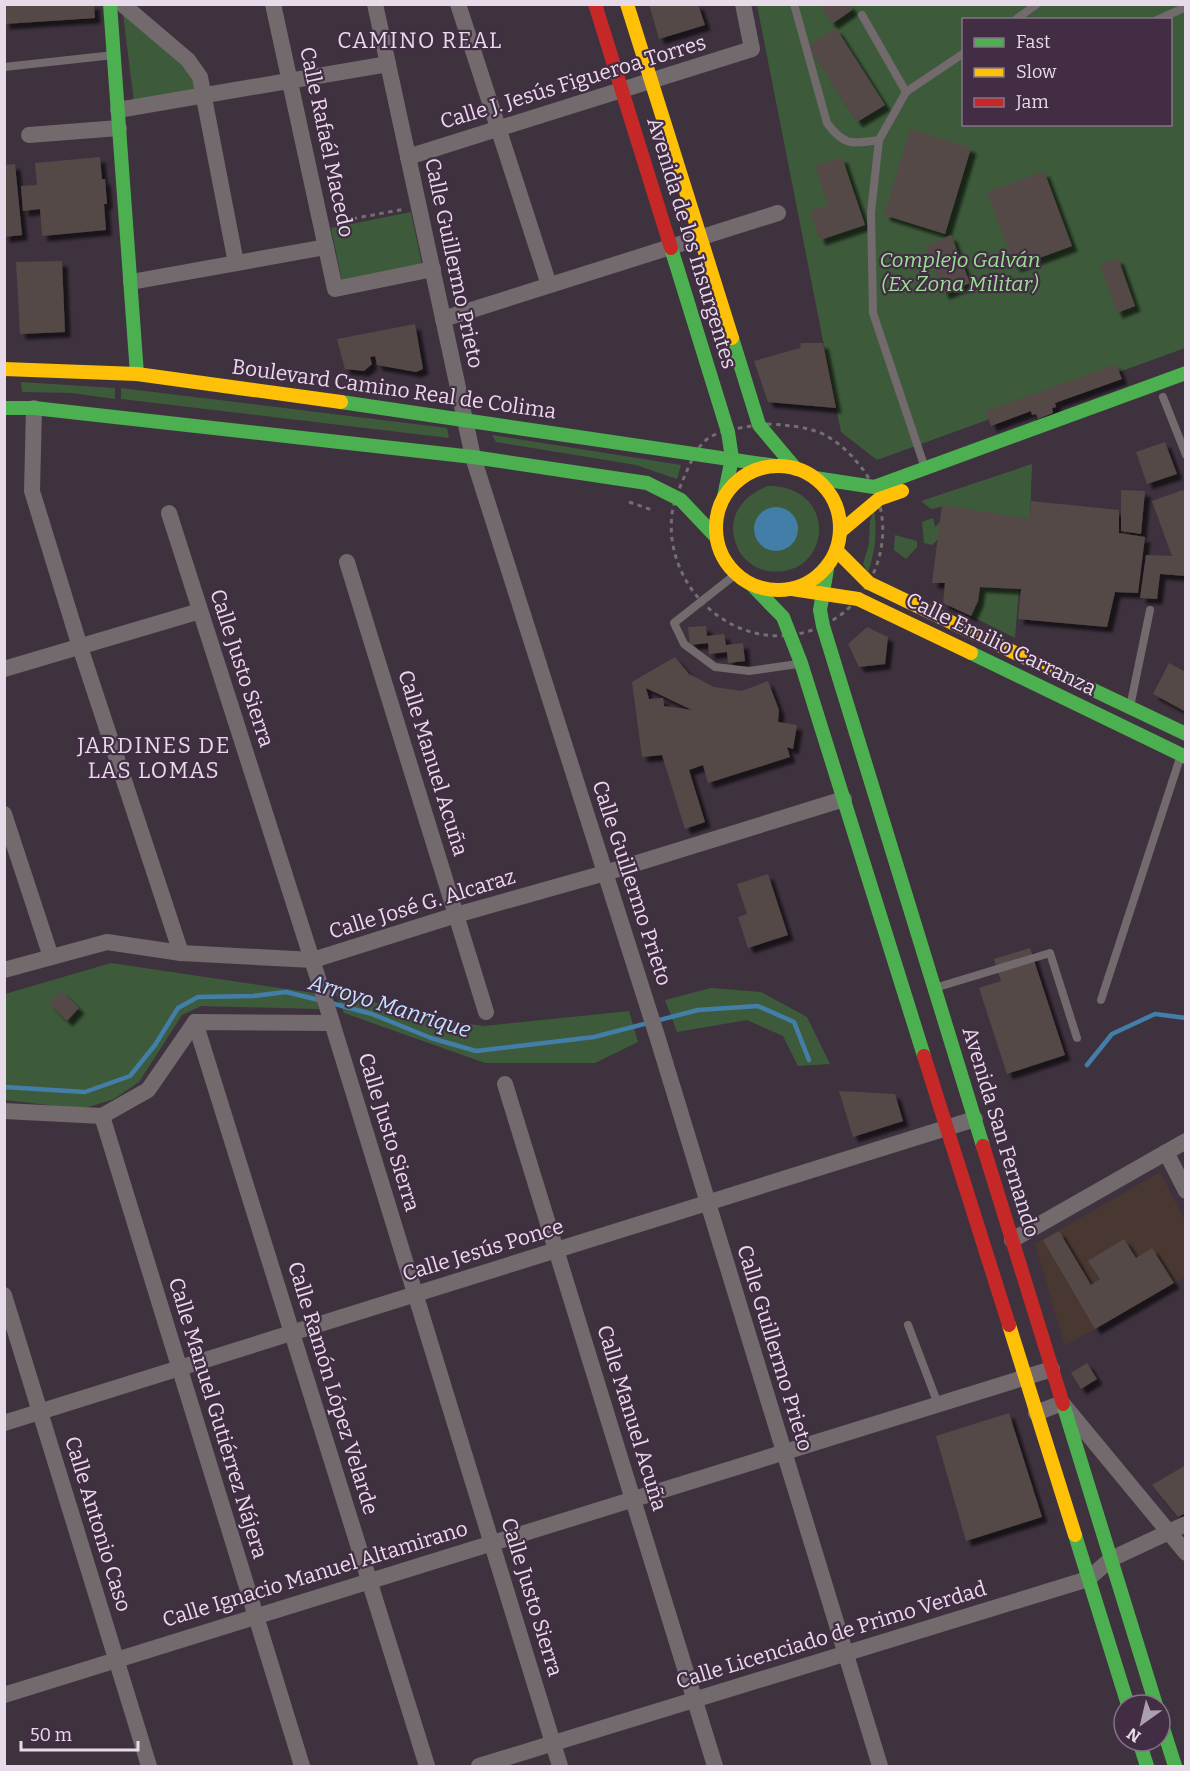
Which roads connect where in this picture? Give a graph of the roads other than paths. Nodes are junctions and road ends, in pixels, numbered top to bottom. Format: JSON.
{"nodes":[{"id":1,"x":110,"y":4,"type":"edge"},
{"id":2,"x":122,"y":4,"type":"edge"},
{"id":3,"x":273,"y":4,"type":"edge"},
{"id":4,"x":375,"y":4,"type":"edge"},
{"id":5,"x":458,"y":4,"type":"edge"},
{"id":6,"x":595,"y":4,"type":"edge"},
{"id":7,"x":627,"y":4,"type":"edge"},
{"id":8,"x":743,"y":4,"type":"edge"},
{"id":9,"x":794,"y":4,"type":"edge"},
{"id":10,"x":1037,"y":4,"type":"edge"},
{"id":11,"x":1185,"y":7,"type":"edge"},
{"id":12,"x":862,"y":15,"type":"dead end"},
{"id":13,"x":1017,"y":18,"type":"edge"},
{"id":14,"x":1161,"y":18,"type":"edge"},
{"id":15,"x":962,"y":54,"type":"edge"},
{"id":16,"x":114,"y":55,"type":"junction"},
{"id":17,"x":388,"y":64,"type":"junction"},
{"id":18,"x":4,"y":67,"type":"edge"},
{"id":19,"x":291,"y":81,"type":"junction"},
{"id":20,"x":651,"y":81,"type":"junction"},
{"id":21,"x":622,"y":90,"type":"junction"},
{"id":22,"x":906,"y":92,"type":"junction"},
{"id":23,"x":205,"y":95,"type":"junction"},
{"id":24,"x":118,"y":110,"type":"junction"},
{"id":25,"x":119,"y":128,"type":"junction"},
{"id":26,"x":498,"y":129,"type":"junction"},
{"id":27,"x":29,"y":135,"type":"dead end"},
{"id":28,"x":879,"y":140,"type":"junction"},
{"id":29,"x":408,"y":157,"type":"junction"},
{"id":30,"x":778,"y":213,"type":"dead end"},
{"id":31,"x":700,"y":237,"type":"junction"},
{"id":32,"x":672,"y":246,"type":"junction"},
{"id":33,"x":326,"y":247,"type":"junction"},
{"id":34,"x":236,"y":263,"type":"junction"},
{"id":35,"x":433,"y":269,"type":"junction"},
{"id":36,"x":130,"y":282,"type":"junction"},
{"id":37,"x":549,"y":285,"type":"junction"},
{"id":38,"x":443,"y":319,"type":"junction"},
{"id":39,"x":5,"y":370,"type":"edge"},
{"id":40,"x":1185,"y":373,"type":"edge"},
{"id":41,"x":137,"y":374,"type":"junction"},
{"id":42,"x":1163,"y":397,"type":"dead end"},
{"id":43,"x":4,"y":408,"type":"edge"},
{"id":44,"x":34,"y":408,"type":"junction"},
{"id":45,"x":465,"y":419,"type":"junction"},
{"id":46,"x":1185,"y":454,"type":"edge"},
{"id":47,"x":473,"y":457,"type":"junction"},
{"id":48,"x":732,"y":458,"type":"junction"},
{"id":49,"x":776,"y":466,"type":"junction"},
{"id":50,"x":796,"y":469,"type":"junction"},
{"id":51,"x":926,"y":469,"type":"junction"},
{"id":52,"x":951,"y":473,"type":"dead end"},
{"id":53,"x":815,"y":478,"type":"junction"},
{"id":54,"x":877,"y":493,"type":"junction"},
{"id":55,"x":724,"y":497,"type":"junction"},
{"id":56,"x":169,"y":513,"type":"dead end"},
{"id":57,"x":841,"y":531,"type":"junction"},
{"id":58,"x":717,"y":537,"type":"junction"},
{"id":59,"x":837,"y":551,"type":"junction"},
{"id":60,"x":347,"y":562,"type":"dead end"},
{"id":61,"x":827,"y":569,"type":"junction"},
{"id":62,"x":736,"y":574,"type":"junction"},
{"id":63,"x":752,"y":585,"type":"junction"},
{"id":64,"x":792,"y":589,"type":"junction"},
{"id":65,"x":823,"y":592,"type":"junction"},
{"id":66,"x":1150,"y":610,"type":"dead end"},
{"id":67,"x":200,"y":611,"type":"junction"},
{"id":68,"x":80,"y":647,"type":"junction"},
{"id":69,"x":801,"y":663,"type":"junction"},
{"id":70,"x":4,"y":669,"type":"edge"},
{"id":71,"x":1130,"y":708,"type":"junction"},
{"id":72,"x":1185,"y":734,"type":"edge"},
{"id":73,"x":1183,"y":756,"type":"edge"},
{"id":74,"x":844,"y":799,"type":"junction"},
{"id":75,"x":4,"y":814,"type":"edge"},
{"id":76,"x":605,"y":873,"type":"junction"},
{"id":77,"x":891,"y":897,"type":"junction"},
{"id":78,"x":456,"y":915,"type":"junction"},
{"id":79,"x":181,"y":953,"type":"junction"},
{"id":80,"x":51,"y":957,"type":"junction"},
{"id":81,"x":315,"y":968,"type":"junction"},
{"id":82,"x":4,"y":970,"type":"edge"},
{"id":83,"x":935,"y":988,"type":"junction"},
{"id":84,"x":1101,"y":1000,"type":"dead end"},
{"id":85,"x":486,"y":1012,"type":"dead end"},
{"id":86,"x":331,"y":1019,"type":"junction"},
{"id":87,"x":195,"y":1022,"type":"junction"},
{"id":88,"x":1077,"y":1038,"type":"dead end"},
{"id":89,"x":505,"y":1084,"type":"dead end"},
{"id":90,"x":4,"y":1110,"type":"edge"},
{"id":91,"x":102,"y":1116,"type":"junction"},
{"id":92,"x":975,"y":1119,"type":"junction"},
{"id":93,"x":947,"y":1128,"type":"junction"},
{"id":94,"x":1185,"y":1141,"type":"edge"},
{"id":95,"x":1166,"y":1152,"type":"junction"},
{"id":96,"x":1185,"y":1191,"type":"edge"},
{"id":97,"x":708,"y":1203,"type":"junction"},
{"id":98,"x":1012,"y":1240,"type":"junction"},
{"id":99,"x":557,"y":1250,"type":"junction"},
{"id":100,"x":416,"y":1294,"type":"junction"},
{"id":101,"x":4,"y":1295,"type":"edge"},
{"id":102,"x":908,"y":1324,"type":"dead end"},
{"id":103,"x":292,"y":1333,"type":"junction"},
{"id":104,"x":180,"y":1368,"type":"junction"},
{"id":105,"x":1052,"y":1369,"type":"junction"},
{"id":106,"x":1025,"y":1377,"type":"junction"},
{"id":107,"x":1062,"y":1403,"type":"junction"},
{"id":108,"x":938,"y":1404,"type":"junction"},
{"id":109,"x":40,"y":1412,"type":"junction"},
{"id":110,"x":1036,"y":1413,"type":"junction"},
{"id":111,"x":4,"y":1423,"type":"edge"},
{"id":112,"x":784,"y":1452,"type":"junction"},
{"id":113,"x":633,"y":1499,"type":"junction"},
{"id":114,"x":1185,"y":1524,"type":"edge"},
{"id":115,"x":1168,"y":1532,"type":"junction"},
{"id":116,"x":492,"y":1543,"type":"junction"},
{"id":117,"x":1185,"y":1553,"type":"edge"},
{"id":118,"x":1111,"y":1559,"type":"junction"},
{"id":119,"x":1088,"y":1579,"type":"junction"},
{"id":120,"x":369,"y":1581,"type":"junction"},
{"id":121,"x":256,"y":1617,"type":"junction"},
{"id":122,"x":845,"y":1653,"type":"junction"},
{"id":123,"x":117,"y":1660,"type":"junction"},
{"id":124,"x":1124,"y":1693,"type":"edge"},
{"id":125,"x":1152,"y":1693,"type":"edge"},
{"id":126,"x":4,"y":1695,"type":"edge"},
{"id":127,"x":695,"y":1700,"type":"junction"},
{"id":128,"x":553,"y":1744,"type":"junction"},
{"id":129,"x":149,"y":1767,"type":"edge"},
{"id":130,"x":302,"y":1767,"type":"edge"},
{"id":131,"x":427,"y":1767,"type":"edge"},
{"id":132,"x":479,"y":1767,"type":"edge"},
{"id":133,"x":560,"y":1767,"type":"edge"},
{"id":134,"x":715,"y":1767,"type":"edge"},
{"id":135,"x":880,"y":1767,"type":"edge"}],
"edges":[{"from":1,"to":16,"type":"main road"},
{"from":2,"to":23,"type":"street"},
{"from":3,"to":19,"type":"street","name":"Calle Rafaél Macedo"},
{"from":4,"to":17,"type":"street","name":"Calle Guillermo Prieto"},
{"from":5,"to":26,"type":"street"},
{"from":6,"to":21,"type":"main road","name":"Avenida de los Insurgentes"},
{"from":7,"to":20,"type":"main road","name":"Avenida de los Insurgentes"},
{"from":8,"to":20,"type":"street","name":"Calle J. Jesús Figueroa Torres"},
{"from":9,"to":28,"type":"lane"},
{"from":10,"to":13,"type":"lane"},
{"from":11,"to":14,"type":"lane"},
{"from":12,"to":22,"type":"lane"},
{"from":15,"to":22,"type":"lane"},
{"from":16,"to":18,"type":"lane"},
{"from":16,"to":24,"type":"main road"},
{"from":17,"to":19,"type":"street"},
{"from":17,"to":29,"type":"street","name":"Calle Guillermo Prieto"},
{"from":19,"to":23,"type":"street"},
{"from":19,"to":33,"type":"street","name":"Calle Rafaél Macedo"},
{"from":20,"to":21,"type":"street","name":"Calle J. Jesús Figueroa Torres"},
{"from":20,"to":31,"type":"main road","name":"Avenida de los Insurgentes"},
{"from":21,"to":26,"type":"street","name":"Calle J. Jesús Figueroa Torres"},
{"from":21,"to":32,"type":"main road","name":"Avenida de los Insurgentes"},
{"from":22,"to":28,"type":"lane"},
{"from":23,"to":24,"type":"street"},
{"from":23,"to":34,"type":"street"},
{"from":24,"to":25,"type":"main road"},
{"from":25,"to":27,"type":"street"},
{"from":25,"to":36,"type":"main road"},
{"from":26,"to":29,"type":"street","name":"Calle J. Jesús Figueroa Torres"},
{"from":26,"to":37,"type":"street"},
{"from":28,"to":51,"type":"lane"},
{"from":29,"to":35,"type":"street","name":"Calle Guillermo Prieto"},
{"from":30,"to":31,"type":"street"},
{"from":31,"to":32,"type":"street"},
{"from":31,"to":50,"type":"main road","name":"Avenida de los Insurgentes"},
{"from":32,"to":37,"type":"street"},
{"from":32,"to":48,"type":"main road","name":"Avenida de los Insurgentes"},
{"from":33,"to":34,"type":"street"},
{"from":33,"to":35,"type":"street","name":"Calle Rafaél Macedo"},
{"from":34,"to":36,"type":"street"},
{"from":35,"to":38,"type":"street","name":"Calle Guillermo Prieto"},
{"from":36,"to":41,"type":"main road"},
{"from":37,"to":38,"type":"street"},
{"from":38,"to":45,"type":"street","name":"Calle Guillermo Prieto"},
{"from":39,"to":41,"type":"main road","name":"Boulevard Camino Real de Colima"},
{"from":40,"to":51,"type":"main road"},
{"from":41,"to":45,"type":"main road","name":"Boulevard Camino Real de Colima"},
{"from":42,"to":46,"type":"lane"},
{"from":43,"to":44,"type":"main road"},
{"from":44,"to":47,"type":"main road"},
{"from":44,"to":68,"type":"street"},
{"from":45,"to":47,"type":"street","name":"Calle Guillermo Prieto"},
{"from":45,"to":48,"type":"main road","name":"Boulevard Camino Real de Colima"},
{"from":47,"to":58,"type":"main road"},
{"from":47,"to":76,"type":"street","name":"Calle Guillermo Prieto"},
{"from":48,"to":49,"type":"main road","name":"Boulevard Camino Real de Colima"},
{"from":48,"to":55,"type":"main road","name":"Avenida de los Insurgentes"},
{"from":49,"to":50,"type":"main road"},
{"from":49,"to":55,"type":"main road"},
{"from":50,"to":53,"type":"main road"},
{"from":51,"to":54,"type":"main road"},
{"from":52,"to":54,"type":"main road"},
{"from":53,"to":54,"type":"main road"},
{"from":53,"to":57,"type":"main road"},
{"from":54,"to":57,"type":"main road"},
{"from":55,"to":58,"type":"main road"},
{"from":56,"to":67,"type":"street","name":"Calle Justo Sierra"},
{"from":57,"to":59,"type":"main road"},
{"from":58,"to":62,"type":"main road"},
{"from":59,"to":61,"type":"main road"},
{"from":59,"to":71,"type":"main road","name":"Calle Emilio Carranza"},
{"from":60,"to":78,"type":"street","name":"Calle Manuel Acuña"},
{"from":61,"to":64,"type":"main road"},
{"from":61,"to":65,"type":"main road","name":"Avenida San Fernando"},
{"from":62,"to":63,"type":"main road"},
{"from":62,"to":69,"type":"lane"},
{"from":63,"to":64,"type":"main road"},
{"from":63,"to":69,"type":"main road","name":"Avenida San Fernando"},
{"from":64,"to":65,"type":"main road","name":"Calle Emilio Carranza"},
{"from":65,"to":73,"type":"main road","name":"Calle Emilio Carranza"},
{"from":65,"to":77,"type":"main road","name":"Avenida San Fernando"},
{"from":66,"to":71,"type":"lane"},
{"from":67,"to":68,"type":"street"},
{"from":67,"to":81,"type":"street","name":"Calle Justo Sierra"},
{"from":68,"to":70,"type":"street"},
{"from":68,"to":79,"type":"street"},
{"from":69,"to":74,"type":"main road","name":"Avenida San Fernando"},
{"from":71,"to":72,"type":"main road","name":"Calle Emilio Carranza"},
{"from":73,"to":84,"type":"lane"},
{"from":74,"to":76,"type":"street","name":"Calle José G. Alcaraz"},
{"from":74,"to":77,"type":"main road","name":"Avenida San Fernando"},
{"from":75,"to":80,"type":"street"},
{"from":76,"to":78,"type":"street","name":"Calle José G. Alcaraz"},
{"from":76,"to":97,"type":"street","name":"Calle Guillermo Prieto"},
{"from":77,"to":83,"type":"main road","name":"Avenida San Fernando"},
{"from":77,"to":93,"type":"main road","name":"Avenida San Fernando"},
{"from":78,"to":81,"type":"street","name":"Calle José G. Alcaraz"},
{"from":78,"to":85,"type":"street","name":"Calle Manuel Acuña"},
{"from":79,"to":80,"type":"street","name":"Calle José G. Alcaraz"},
{"from":79,"to":81,"type":"street","name":"Calle José G. Alcaraz"},
{"from":80,"to":82,"type":"street","name":"Calle José G. Alcaraz"},
{"from":81,"to":86,"type":"street","name":"Calle Justo Sierra"},
{"from":83,"to":88,"type":"lane"},
{"from":83,"to":92,"type":"main road","name":"Avenida San Fernando"},
{"from":86,"to":87,"type":"street"},
{"from":86,"to":100,"type":"street","name":"Calle Justo Sierra"},
{"from":87,"to":91,"type":"street"},
{"from":87,"to":103,"type":"street","name":"Calle Ramón López Velarde"},
{"from":89,"to":99,"type":"street","name":"Calle Manuel Acuña"},
{"from":90,"to":91,"type":"street"},
{"from":91,"to":104,"type":"street","name":"Calle Manuel Gutiérrez Nájera"},
{"from":92,"to":93,"type":"street","name":"Calle Jesús Ponce"},
{"from":92,"to":98,"type":"main road","name":"Avenida San Fernando"},
{"from":93,"to":97,"type":"street","name":"Calle Jesús Ponce"},
{"from":93,"to":106,"type":"main road","name":"Avenida San Fernando"},
{"from":94,"to":95,"type":"street"},
{"from":95,"to":96,"type":"street"},
{"from":95,"to":98,"type":"street"},
{"from":97,"to":99,"type":"street","name":"Calle Jesús Ponce"},
{"from":97,"to":112,"type":"street","name":"Calle Guillermo Prieto"},
{"from":98,"to":105,"type":"main road","name":"Avenida San Fernando"},
{"from":99,"to":100,"type":"street","name":"Calle Jesús Ponce"},
{"from":99,"to":113,"type":"street","name":"Calle Manuel Acuña"},
{"from":100,"to":103,"type":"street","name":"Calle Jesús Ponce"},
{"from":100,"to":116,"type":"street","name":"Calle Justo Sierra"},
{"from":101,"to":109,"type":"street","name":"Calle Antonio Caso"},
{"from":102,"to":108,"type":"lane"},
{"from":103,"to":104,"type":"street","name":"Calle Jesús Ponce"},
{"from":103,"to":120,"type":"street","name":"Calle Ramón López Velarde"},
{"from":104,"to":109,"type":"street","name":"Calle Jesús Ponce"},
{"from":104,"to":121,"type":"street","name":"Calle Manuel Gutiérrez Nájera"},
{"from":105,"to":106,"type":"street","name":"Calle Ignacio Manuel Altamirano"},
{"from":105,"to":107,"type":"main road","name":"Avenida San Fernando"},
{"from":106,"to":108,"type":"street","name":"Calle Ignacio Manuel Altamirano"},
{"from":106,"to":110,"type":"main road","name":"Avenida San Fernando"},
{"from":107,"to":110,"type":"street"},
{"from":107,"to":115,"type":"street"},
{"from":107,"to":118,"type":"main road","name":"Avenida San Fernando"},
{"from":108,"to":112,"type":"street","name":"Calle Ignacio Manuel Altamirano"},
{"from":109,"to":111,"type":"street","name":"Calle Jesús Ponce"},
{"from":109,"to":123,"type":"street","name":"Calle Antonio Caso"},
{"from":110,"to":119,"type":"main road","name":"Avenida San Fernando"},
{"from":112,"to":113,"type":"street","name":"Calle Ignacio Manuel Altamirano"},
{"from":112,"to":122,"type":"street","name":"Calle Guillermo Prieto"},
{"from":113,"to":116,"type":"street","name":"Calle Ignacio Manuel Altamirano"},
{"from":113,"to":127,"type":"street","name":"Calle Manuel Acuña"},
{"from":114,"to":115,"type":"street","name":"Calle Licenciado de Primo Verdad"},
{"from":115,"to":117,"type":"street"},
{"from":115,"to":118,"type":"street","name":"Calle Licenciado de Primo Verdad"},
{"from":116,"to":120,"type":"street","name":"Calle Ignacio Manuel Altamirano"},
{"from":116,"to":128,"type":"street","name":"Calle Justo Sierra"},
{"from":118,"to":119,"type":"street","name":"Calle Licenciado de Primo Verdad"},
{"from":118,"to":125,"type":"main road","name":"Avenida San Fernando"},
{"from":119,"to":122,"type":"street","name":"Calle Licenciado de Primo Verdad"},
{"from":119,"to":124,"type":"main road","name":"Avenida San Fernando"},
{"from":120,"to":121,"type":"street","name":"Calle Ignacio Manuel Altamirano"},
{"from":120,"to":131,"type":"street","name":"Calle Ramón López Velarde"},
{"from":121,"to":123,"type":"street","name":"Calle Ignacio Manuel Altamirano"},
{"from":121,"to":130,"type":"street","name":"Calle Manuel Gutiérrez Nájera"},
{"from":122,"to":127,"type":"street","name":"Calle Licenciado de Primo Verdad"},
{"from":122,"to":135,"type":"street","name":"Calle Guillermo Prieto"},
{"from":123,"to":126,"type":"street","name":"Calle Ignacio Manuel Altamirano"},
{"from":123,"to":129,"type":"street","name":"Calle Antonio Caso"},
{"from":127,"to":128,"type":"street","name":"Calle Licenciado de Primo Verdad"},
{"from":127,"to":134,"type":"street","name":"Calle Manuel Acuña"},
{"from":128,"to":132,"type":"street","name":"Calle Licenciado de Primo Verdad"},
{"from":128,"to":133,"type":"street","name":"Calle Justo Sierra"}]}
